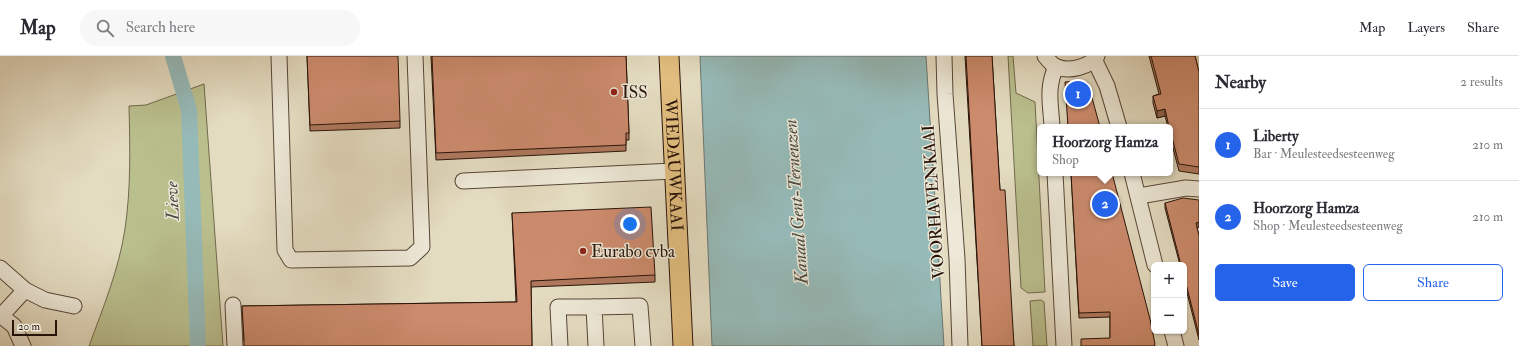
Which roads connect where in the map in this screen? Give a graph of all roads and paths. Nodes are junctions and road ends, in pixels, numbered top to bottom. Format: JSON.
{"nodes":[{"id":1,"x":279,"y":56,"type":"edge"},
{"id":2,"x":415,"y":56,"type":"edge"},
{"id":3,"x":669,"y":56,"type":"edge"},
{"id":4,"x":944,"y":56,"type":"edge"},
{"id":5,"x":1046,"y":56,"type":"edge"},
{"id":6,"x":1096,"y":58,"type":"edge"},
{"id":7,"x":1056,"y":67,"type":"junction"},
{"id":8,"x":1052,"y":124,"type":"edge"},
{"id":9,"x":1118,"y":124,"type":"edge"},
{"id":10,"x":674,"y":171,"type":"junction"},
{"id":11,"x":1055,"y":176,"type":"edge"},
{"id":12,"x":1133,"y":176,"type":"edge"},
{"id":13,"x":463,"y":181,"type":"dead end"},
{"id":14,"x":1199,"y":190,"type":"edge"},
{"id":15,"x":1139,"y":196,"type":"junction"},
{"id":16,"x":1155,"y":262,"type":"edge"},
{"id":17,"x":0,"y":268,"type":"edge"},
{"id":18,"x":25,"y":290,"type":"junction"},
{"id":19,"x":233,"y":305,"type":"dead end"},
{"id":20,"x":74,"y":306,"type":"dead end"},
{"id":21,"x":594,"y":307,"type":"junction"},
{"id":22,"x":1,"y":316,"type":"edge"},
{"id":23,"x":1173,"y":334,"type":"edge"},
{"id":24,"x":23,"y":346,"type":"edge"},
{"id":25,"x":235,"y":346,"type":"edge"},
{"id":26,"x":560,"y":346,"type":"edge"},
{"id":27,"x":596,"y":346,"type":"edge"},
{"id":28,"x":643,"y":346,"type":"edge"},
{"id":29,"x":683,"y":346,"type":"edge"},
{"id":30,"x":960,"y":346,"type":"edge"},
{"id":31,"x":1064,"y":346,"type":"edge"},
{"id":32,"x":1176,"y":346,"type":"edge"}],
"edges":[{"from":1,"to":2,"type":"street"},
{"from":3,"to":10,"type":"main road","name":"WIEDAUWKAAI"},
{"from":4,"to":30,"type":"street","name":"VOORHAVENKAAI"},
{"from":5,"to":7,"type":"street"},
{"from":6,"to":7,"type":"street"},
{"from":6,"to":9,"type":"street"},
{"from":7,"to":8,"type":"street"},
{"from":10,"to":13,"type":"street"},
{"from":10,"to":29,"type":"main road","name":"WIEDAUWKAAI"},
{"from":11,"to":31,"type":"street"},
{"from":12,"to":15,"type":"street"},
{"from":14,"to":15,"type":"street"},
{"from":15,"to":16,"type":"street"},
{"from":17,"to":18,"type":"street"},
{"from":18,"to":20,"type":"street"},
{"from":18,"to":22,"type":"street"},
{"from":19,"to":25,"type":"street"},
{"from":21,"to":26,"type":"street"},
{"from":21,"to":27,"type":"street"},
{"from":21,"to":28,"type":"street"},
{"from":22,"to":24,"type":"street"},
{"from":23,"to":32,"type":"street"}]}
